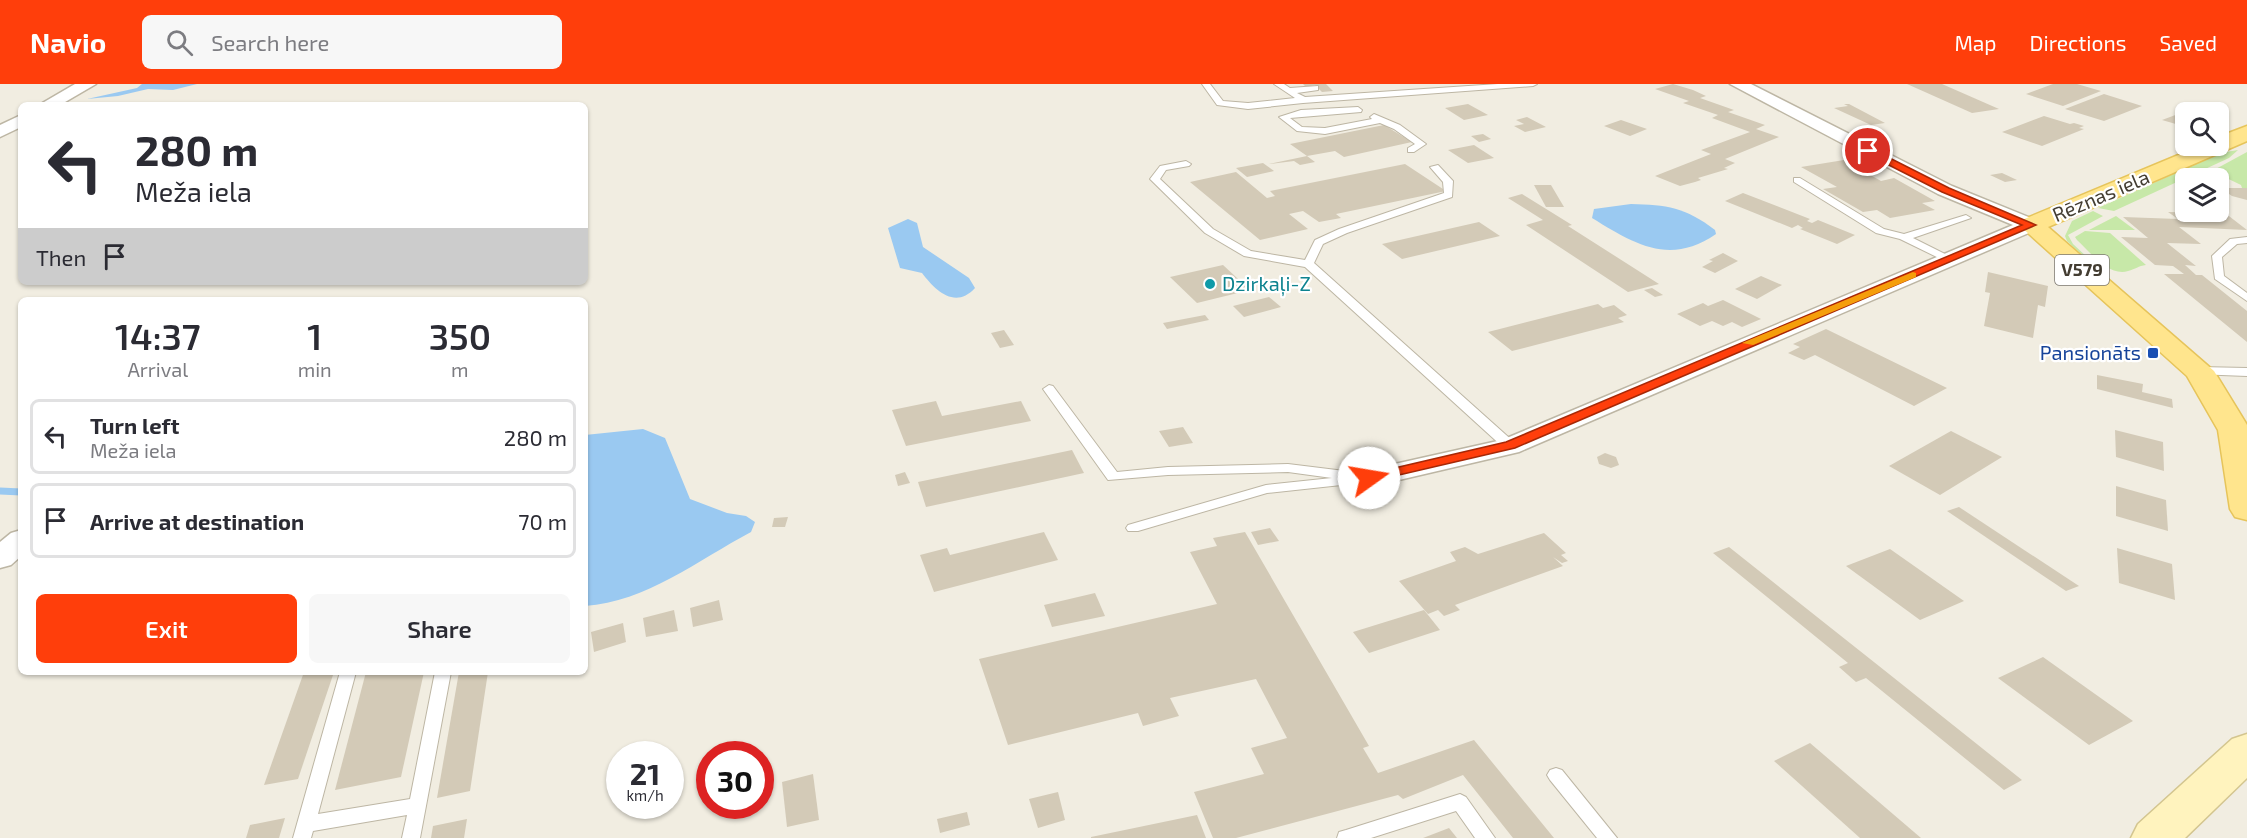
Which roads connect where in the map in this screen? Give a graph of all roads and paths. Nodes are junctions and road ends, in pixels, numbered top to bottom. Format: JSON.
{"nodes":[{"id":1,"x":88,"y":84,"type":"edge"},
{"id":2,"x":1206,"y":84,"type":"edge"},
{"id":3,"x":1278,"y":84,"type":"edge"},
{"id":4,"x":1533,"y":84,"type":"edge"},
{"id":5,"x":1738,"y":84,"type":"edge"},
{"id":6,"x":1315,"y":88,"type":"dead end"},
{"id":7,"x":1289,"y":91,"type":"junction"},
{"id":8,"x":1368,"y":95,"type":"junction"},
{"id":9,"x":1303,"y":100,"type":"junction"},
{"id":10,"x":53,"y":102,"type":"edge"},
{"id":11,"x":1358,"y":110,"type":"junction"},
{"id":12,"x":1335,"y":111,"type":"junction"},
{"id":13,"x":1381,"y":120,"type":"junction"},
{"id":14,"x":18,"y":122,"type":"edge"},
{"id":15,"x":1347,"y":127,"type":"junction"},
{"id":16,"x":0,"y":132,"type":"edge"},
{"id":17,"x":2247,"y":133,"type":"edge"},
{"id":18,"x":1411,"y":150,"type":"dead end"},
{"id":19,"x":1186,"y":164,"type":"dead end"},
{"id":20,"x":1435,"y":167,"type":"dead end"},
{"id":21,"x":1797,"y":180,"type":"dead end"},
{"id":22,"x":1966,"y":218,"type":"dead end"},
{"id":23,"x":2031,"y":225,"type":"junction"},
{"id":24,"x":1904,"y":237,"type":"junction"},
{"id":25,"x":2247,"y":240,"type":"edge"},
{"id":26,"x":1947,"y":259,"type":"junction"},
{"id":27,"x":1308,"y":264,"type":"junction"},
{"id":28,"x":2247,"y":298,"type":"edge"},
{"id":29,"x":2199,"y":371,"type":"junction"},
{"id":30,"x":2247,"y":372,"type":"edge"},
{"id":31,"x":1048,"y":389,"type":"dead end"},
{"id":32,"x":1510,"y":446,"type":"junction"},
{"id":33,"x":1369,"y":478,"type":"junction"},
{"id":34,"x":2247,"y":509,"type":"edge"},
{"id":35,"x":1133,"y":528,"type":"dead end"},
{"id":36,"x":18,"y":543,"type":"edge"},
{"id":37,"x":0,"y":558,"type":"edge"},
{"id":38,"x":347,"y":675,"type":"edge"},
{"id":39,"x":442,"y":675,"type":"edge"},
{"id":40,"x":2247,"y":751,"type":"edge"},
{"id":41,"x":1556,"y":775,"type":"dead end"},
{"id":42,"x":418,"y":804,"type":"junction"},
{"id":43,"x":304,"y":831,"type":"edge"},
{"id":44,"x":411,"y":838,"type":"edge"},
{"id":45,"x":1346,"y":838,"type":"edge"},
{"id":46,"x":1486,"y":838,"type":"edge"},
{"id":47,"x":1608,"y":838,"type":"edge"},
{"id":48,"x":2154,"y":838,"type":"edge"}],
"edges":[{"from":1,"to":10,"type":"street"},
{"from":2,"to":9,"type":"lane"},
{"from":3,"to":7,"type":"lane"},
{"from":4,"to":8,"type":"lane"},
{"from":5,"to":23,"type":"street"},
{"from":6,"to":7,"type":"lane"},
{"from":7,"to":9,"type":"lane"},
{"from":8,"to":9,"type":"lane"},
{"from":8,"to":11,"type":"lane"},
{"from":11,"to":12,"type":"lane"},
{"from":11,"to":13,"type":"lane"},
{"from":12,"to":15,"type":"lane"},
{"from":12,"to":15,"type":"lane"},
{"from":13,"to":15,"type":"lane"},
{"from":13,"to":18,"type":"lane"},
{"from":14,"to":16,"type":"street"},
{"from":17,"to":23,"type":"main road","name":"Rēznas iela"},
{"from":19,"to":27,"type":"lane"},
{"from":20,"to":27,"type":"lane"},
{"from":21,"to":24,"type":"lane"},
{"from":22,"to":24,"type":"lane"},
{"from":23,"to":26,"type":"street"},
{"from":23,"to":29,"type":"main road","name":"Rēznas iela","number":"V579"},
{"from":24,"to":26,"type":"lane"},
{"from":25,"to":28,"type":"lane"},
{"from":26,"to":32,"type":"street"},
{"from":27,"to":32,"type":"lane"},
{"from":29,"to":30,"type":"lane"},
{"from":29,"to":34,"type":"main road","name":"Rēznas iela","number":"V579"},
{"from":31,"to":33,"type":"lane"},
{"from":32,"to":33,"type":"street"},
{"from":33,"to":35,"type":"lane"},
{"from":36,"to":37,"type":"street"},
{"from":38,"to":43,"type":"lane"},
{"from":39,"to":42,"type":"lane"},
{"from":40,"to":48,"type":"main road"},
{"from":41,"to":47,"type":"lane"},
{"from":42,"to":43,"type":"lane"},
{"from":42,"to":44,"type":"lane"},
{"from":45,"to":46,"type":"lane"}]}
